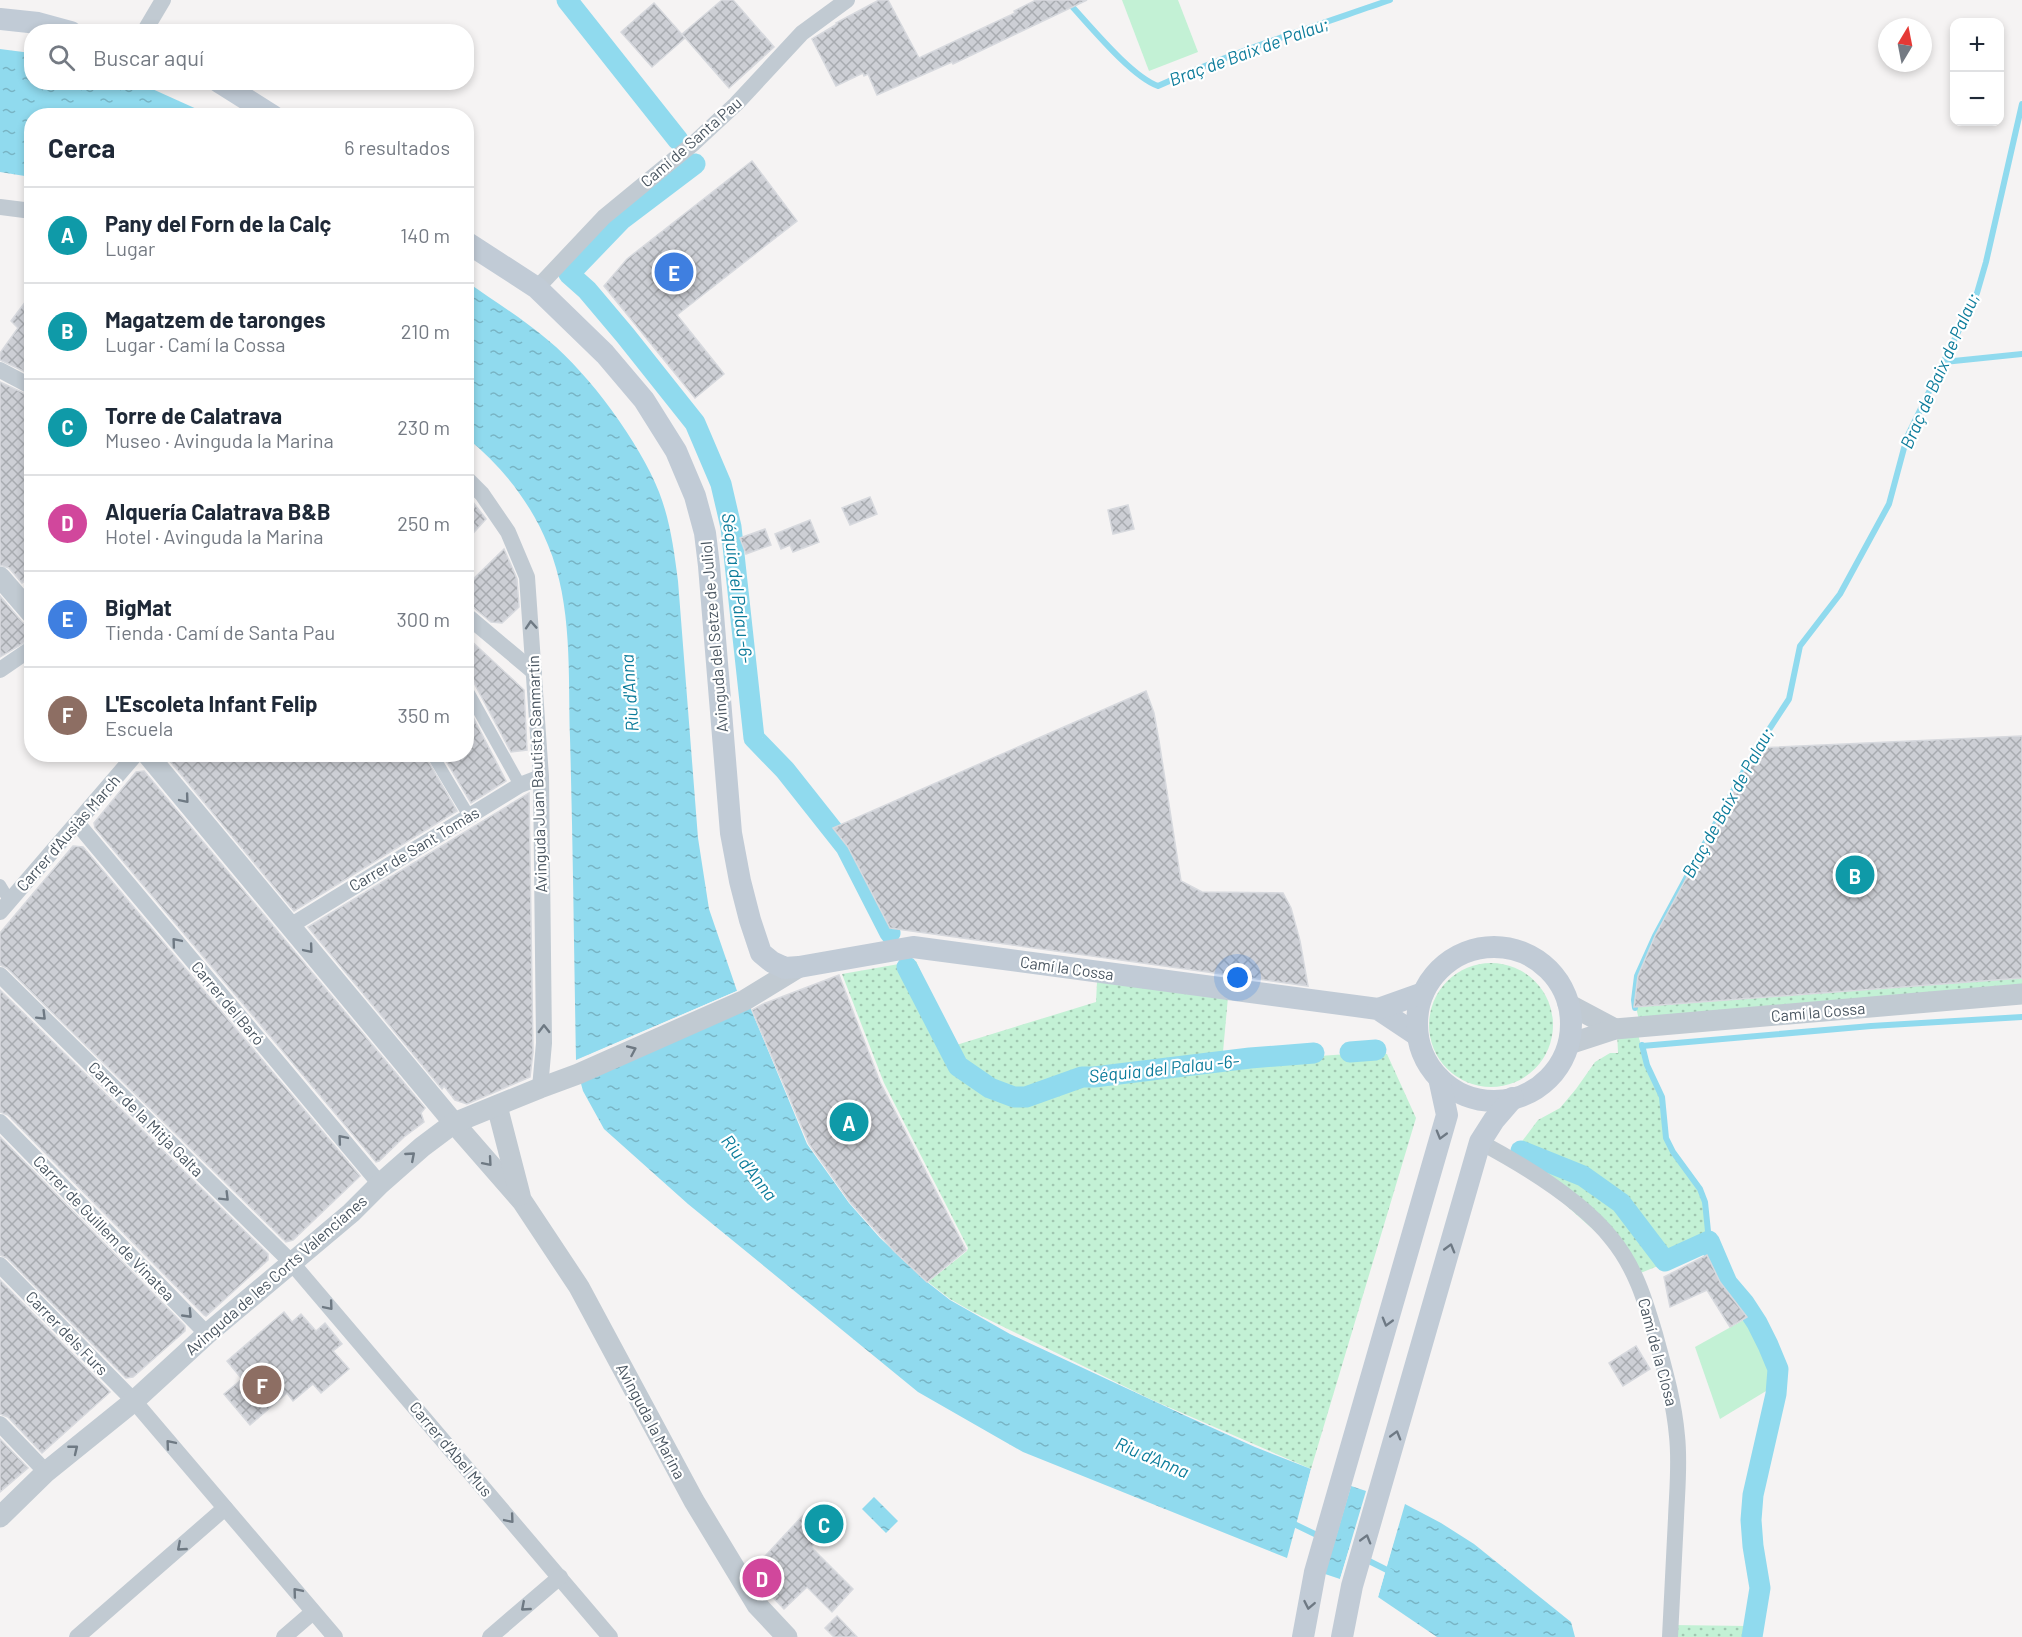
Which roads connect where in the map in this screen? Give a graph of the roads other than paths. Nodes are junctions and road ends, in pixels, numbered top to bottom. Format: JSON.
{"nodes":[{"id":1,"x":163,"y":0,"type":"edge"},
{"id":2,"x":847,"y":0,"type":"edge"},
{"id":3,"x":0,"y":19,"type":"edge"},
{"id":4,"x":42,"y":24,"type":"edge"},
{"id":5,"x":149,"y":24,"type":"edge"},
{"id":6,"x":232,"y":90,"type":"edge"},
{"id":7,"x":260,"y":108,"type":"edge"},
{"id":8,"x":0,"y":207,"type":"edge"},
{"id":9,"x":24,"y":210,"type":"edge"},
{"id":10,"x":474,"y":247,"type":"edge"},
{"id":11,"x":537,"y":288,"type":"junction"},
{"id":12,"x":0,"y":370,"type":"edge"},
{"id":13,"x":24,"y":383,"type":"edge"},
{"id":14,"x":474,"y":486,"type":"edge"},
{"id":15,"x":0,"y":577,"type":"edge"},
{"id":16,"x":24,"y":605,"type":"edge"},
{"id":17,"x":474,"y":622,"type":"edge"},
{"id":18,"x":24,"y":653,"type":"edge"},
{"id":19,"x":0,"y":669,"type":"edge"},
{"id":20,"x":534,"y":672,"type":"junction"},
{"id":21,"x":474,"y":702,"type":"edge"},
{"id":22,"x":129,"y":762,"type":"edge"},
{"id":23,"x":154,"y":762,"type":"edge"},
{"id":24,"x":437,"y":762,"type":"edge"},
{"id":25,"x":540,"y":777,"type":"junction"},
{"id":26,"x":520,"y":785,"type":"junction"},
{"id":27,"x":469,"y":816,"type":"junction"},
{"id":28,"x":76,"y":823,"type":"junction"},
{"id":29,"x":0,"y":885,"type":"edge"},
{"id":30,"x":5,"y":906,"type":"edge"},
{"id":31,"x":290,"y":926,"type":"junction"},
{"id":32,"x":761,"y":953,"type":"junction"},
{"id":33,"x":799,"y":967,"type":"junction"},
{"id":34,"x":0,"y":975,"type":"edge"},
{"id":35,"x":1423,"y":993,"type":"junction"},
{"id":36,"x":2022,"y":994,"type":"edge"},
{"id":37,"x":748,"y":998,"type":"junction"},
{"id":38,"x":1568,"y":1004,"type":"junction"},
{"id":39,"x":1378,"y":1009,"type":"junction"},
{"id":40,"x":1615,"y":1029,"type":"junction"},
{"id":41,"x":1418,"y":1035,"type":"junction"},
{"id":42,"x":1569,"y":1044,"type":"junction"},
{"id":43,"x":1439,"y":1078,"type":"junction"},
{"id":44,"x":540,"y":1088,"type":"junction"},
{"id":45,"x":1513,"y":1098,"type":"junction"},
{"id":46,"x":497,"y":1106,"type":"junction"},
{"id":47,"x":0,"y":1122,"type":"edge"},
{"id":48,"x":454,"y":1123,"type":"junction"},
{"id":49,"x":1480,"y":1142,"type":"junction"},
{"id":50,"x":380,"y":1184,"type":"junction"},
{"id":51,"x":522,"y":1201,"type":"junction"},
{"id":52,"x":291,"y":1262,"type":"junction"},
{"id":53,"x":0,"y":1265,"type":"edge"},
{"id":54,"x":207,"y":1334,"type":"junction"},
{"id":55,"x":134,"y":1401,"type":"junction"},
{"id":56,"x":0,"y":1424,"type":"edge"},
{"id":57,"x":46,"y":1472,"type":"junction"},
{"id":58,"x":225,"y":1508,"type":"junction"},
{"id":59,"x":1,"y":1515,"type":"edge"},
{"id":60,"x":560,"y":1577,"type":"junction"},
{"id":61,"x":313,"y":1612,"type":"junction"},
{"id":62,"x":77,"y":1637,"type":"edge"},
{"id":63,"x":284,"y":1637,"type":"edge"},
{"id":64,"x":335,"y":1637,"type":"edge"},
{"id":65,"x":490,"y":1637,"type":"edge"},
{"id":66,"x":610,"y":1637,"type":"edge"},
{"id":67,"x":787,"y":1637,"type":"edge"},
{"id":68,"x":1303,"y":1637,"type":"edge"},
{"id":69,"x":1342,"y":1637,"type":"edge"},
{"id":70,"x":1670,"y":1637,"type":"edge"}],
"edges":[{"from":1,"to":5,"type":"street"},
{"from":2,"to":11,"type":"street","name":"Camí de Santa Pau"},
{"from":3,"to":4,"type":"main road"},
{"from":6,"to":7,"type":"main road"},
{"from":8,"to":9,"type":"street"},
{"from":10,"to":11,"type":"main road","name":"Avinguda del Setze de Juliol"},
{"from":11,"to":32,"type":"main road","name":"Avinguda del Setze de Juliol"},
{"from":12,"to":13,"type":"street"},
{"from":20,"to":14,"type":"street","name":"Avinguda Juan Bautista Sanmartín","one_way":true},
{"from":15,"to":16,"type":"street"},
{"from":17,"to":20,"type":"street"},
{"from":18,"to":19,"type":"street"},
{"from":20,"to":25,"type":"street","name":"Avinguda Juan Bautista Sanmartín"},
{"from":21,"to":26,"type":"street"},
{"from":22,"to":28,"type":"street","name":"Carrer d'Ausiàs March"},
{"from":23,"to":31,"type":"street","one_way":true},
{"from":24,"to":27,"type":"street"},
{"from":25,"to":26,"type":"street","name":"Carrer de Sant Tomàs"},
{"from":44,"to":25,"type":"street","name":"Avinguda Juan Bautista Sanmartín","one_way":true},
{"from":26,"to":27,"type":"street","name":"Carrer de Sant Tomàs"},
{"from":27,"to":31,"type":"street","name":"Carrer de Sant Tomàs"},
{"from":28,"to":30,"type":"street","name":"Carrer d'Ausiàs March"},
{"from":50,"to":28,"type":"street","name":"Carrer del Baró","one_way":true},
{"from":29,"to":30,"type":"street"},
{"from":31,"to":48,"type":"street","one_way":true},
{"from":32,"to":33,"type":"main road","name":"Camí la Cossa"},
{"from":32,"to":37,"type":"street","name":"Avinguda del Setze de Juliol"},
{"from":33,"to":37,"type":"street"},
{"from":33,"to":39,"type":"main road","name":"Camí la Cossa"},
{"from":34,"to":52,"type":"street","name":"Carrer de la Mitja Galta","one_way":true},
{"from":35,"to":38,"type":"main road"},
{"from":35,"to":39,"type":"main road","name":"Camí la Cossa"},
{"from":35,"to":41,"type":"main road"},
{"from":36,"to":40,"type":"street","name":"Camí la Cossa"},
{"from":44,"to":37,"type":"street","name":"Avinguda de les Corts Valencianes","one_way":true},
{"from":38,"to":40,"type":"street"},
{"from":38,"to":42,"type":"main road"},
{"from":39,"to":41,"type":"main road","name":"Camí la Cossa"},
{"from":40,"to":42,"type":"street","name":"Camí la Cossa"},
{"from":41,"to":43,"type":"main road"},
{"from":42,"to":45,"type":"main road"},
{"from":43,"to":45,"type":"main road"},
{"from":43,"to":68,"type":"main road","one_way":true},
{"from":44,"to":46,"type":"street","name":"Avinguda de les Corts Valencianes"},
{"from":45,"to":49,"type":"main road"},
{"from":46,"to":48,"type":"street","name":"Avinguda de les Corts Valencianes"},
{"from":46,"to":51,"type":"street"},
{"from":47,"to":54,"type":"street","name":"Carrer de Guillem de Vinatea","one_way":true},
{"from":50,"to":48,"type":"street","name":"Avinguda de les Corts Valencianes","one_way":true},
{"from":48,"to":51,"type":"street","one_way":true},
{"from":69,"to":49,"type":"main road","one_way":true},
{"from":49,"to":70,"type":"street","name":"Camí de la Closa"},
{"from":50,"to":52,"type":"street","name":"Avinguda de les Corts Valencianes"},
{"from":51,"to":67,"type":"street","name":"Avinguda la Marina"},
{"from":52,"to":54,"type":"street","name":"Avinguda de les Corts Valencianes"},
{"from":52,"to":60,"type":"street","name":"Carrer d'Abel Mus","one_way":true},
{"from":53,"to":55,"type":"street","name":"Carrer dels Furs"},
{"from":54,"to":55,"type":"street","name":"Avinguda de les Corts Valencianes"},
{"from":57,"to":55,"type":"street","name":"Avinguda de les Corts Valencianes","one_way":true},
{"from":58,"to":55,"type":"street","name":"Carrer dels Furs","one_way":true},
{"from":56,"to":57,"type":"street"},
{"from":57,"to":59,"type":"street","name":"Avinguda de les Corts Valencianes"},
{"from":61,"to":58,"type":"street","name":"Carrer dels Furs","one_way":true},
{"from":58,"to":62,"type":"street","one_way":true},
{"from":60,"to":65,"type":"street","one_way":true},
{"from":60,"to":66,"type":"street","name":"Carrer d'Abel Mus"},
{"from":61,"to":63,"type":"street"},
{"from":61,"to":64,"type":"street","name":"Carrer dels Furs"}]}
